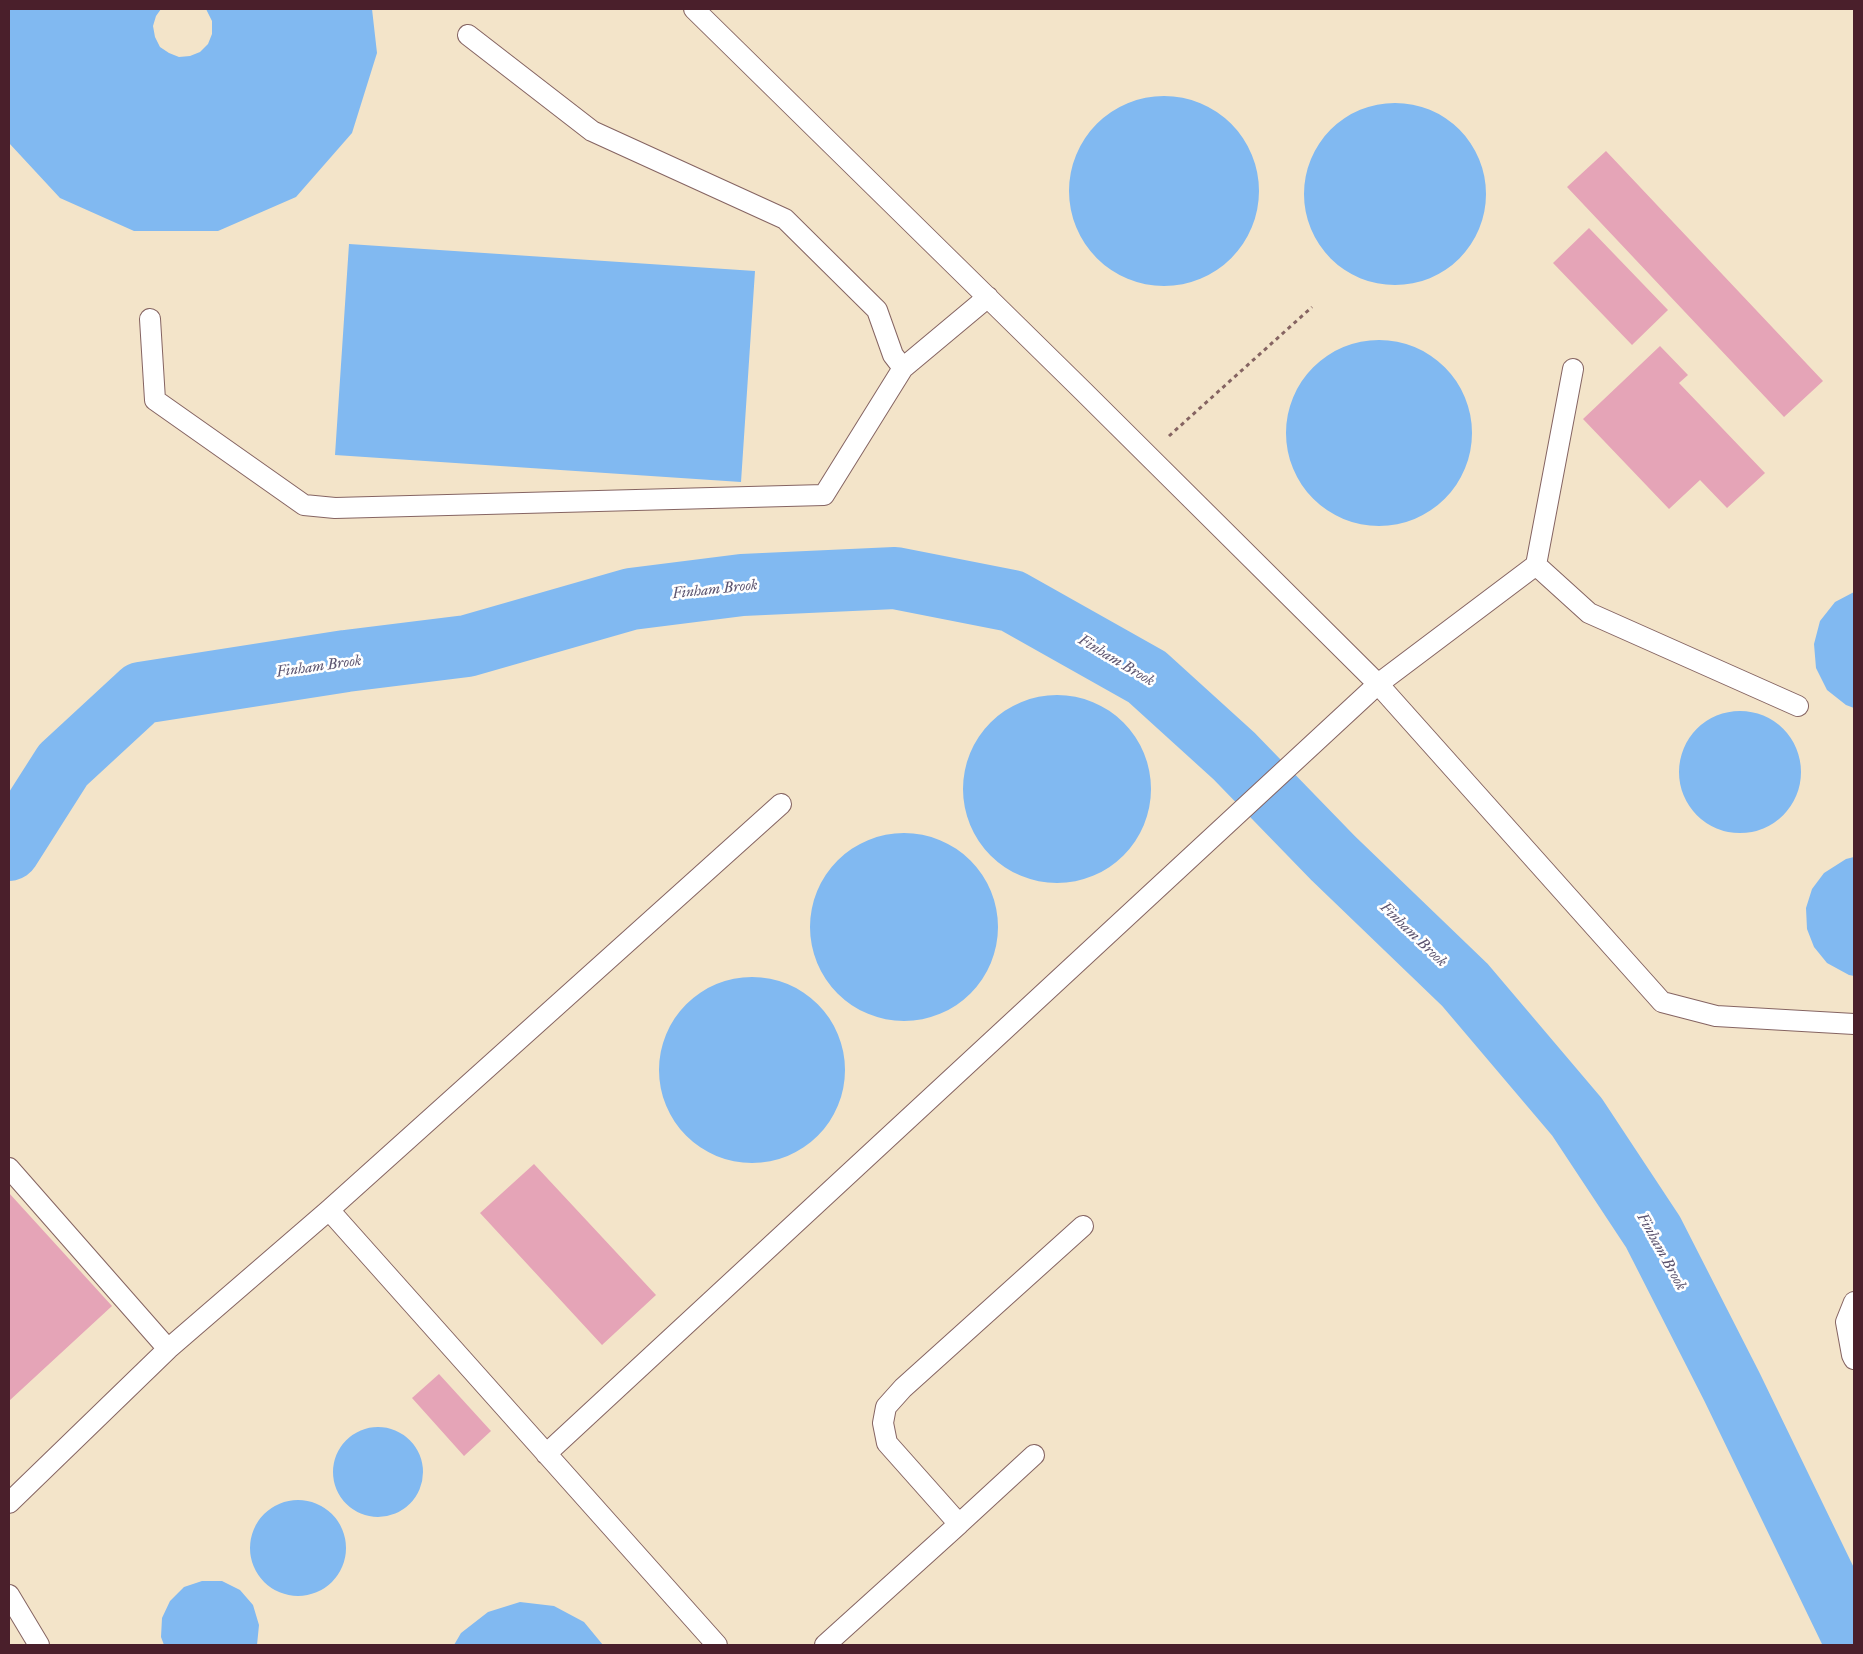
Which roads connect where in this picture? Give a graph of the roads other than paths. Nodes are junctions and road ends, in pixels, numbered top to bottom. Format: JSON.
{"nodes":[{"id":1,"x":694,"y":9,"type":"edge"},
{"id":2,"x":468,"y":35,"type":"dead end"},
{"id":3,"x":988,"y":297,"type":"junction"},
{"id":4,"x":150,"y":319,"type":"dead end"},
{"id":5,"x":903,"y":368,"type":"junction"},
{"id":6,"x":1572,"y":369,"type":"dead end"},
{"id":7,"x":1536,"y":565,"type":"junction"},
{"id":8,"x":1378,"y":684,"type":"junction"},
{"id":9,"x":1798,"y":706,"type":"dead end"},
{"id":10,"x":781,"y":804,"type":"dead end"},
{"id":11,"x":1854,"y":1024,"type":"edge"},
{"id":12,"x":9,"y":1168,"type":"edge"},
{"id":13,"x":329,"y":1210,"type":"junction"},
{"id":14,"x":1083,"y":1226,"type":"dead end"},
{"id":15,"x":1854,"y":1302,"type":"edge"},
{"id":16,"x":168,"y":1349,"type":"junction"},
{"id":17,"x":1854,"y":1359,"type":"edge"},
{"id":18,"x":546,"y":1454,"type":"junction"},
{"id":19,"x":1034,"y":1455,"type":"dead end"},
{"id":20,"x":9,"y":1503,"type":"edge"},
{"id":21,"x":959,"y":1524,"type":"junction"},
{"id":22,"x":9,"y":1595,"type":"edge"},
{"id":23,"x":39,"y":1645,"type":"edge"},
{"id":24,"x":717,"y":1645,"type":"edge"},
{"id":25,"x":825,"y":1645,"type":"edge"}],
"edges":[{"from":1,"to":3,"type":"lane"},
{"from":2,"to":5,"type":"lane"},
{"from":3,"to":5,"type":"lane"},
{"from":3,"to":8,"type":"lane"},
{"from":4,"to":5,"type":"lane"},
{"from":6,"to":7,"type":"lane"},
{"from":7,"to":8,"type":"lane"},
{"from":7,"to":9,"type":"lane"},
{"from":8,"to":11,"type":"lane"},
{"from":8,"to":18,"type":"lane"},
{"from":10,"to":13,"type":"lane"},
{"from":12,"to":16,"type":"lane"},
{"from":13,"to":16,"type":"lane"},
{"from":13,"to":18,"type":"lane"},
{"from":14,"to":21,"type":"lane"},
{"from":15,"to":17,"type":"lane"},
{"from":16,"to":20,"type":"lane"},
{"from":18,"to":24,"type":"lane"},
{"from":19,"to":21,"type":"lane"},
{"from":21,"to":25,"type":"lane"},
{"from":22,"to":23,"type":"lane"}]}
